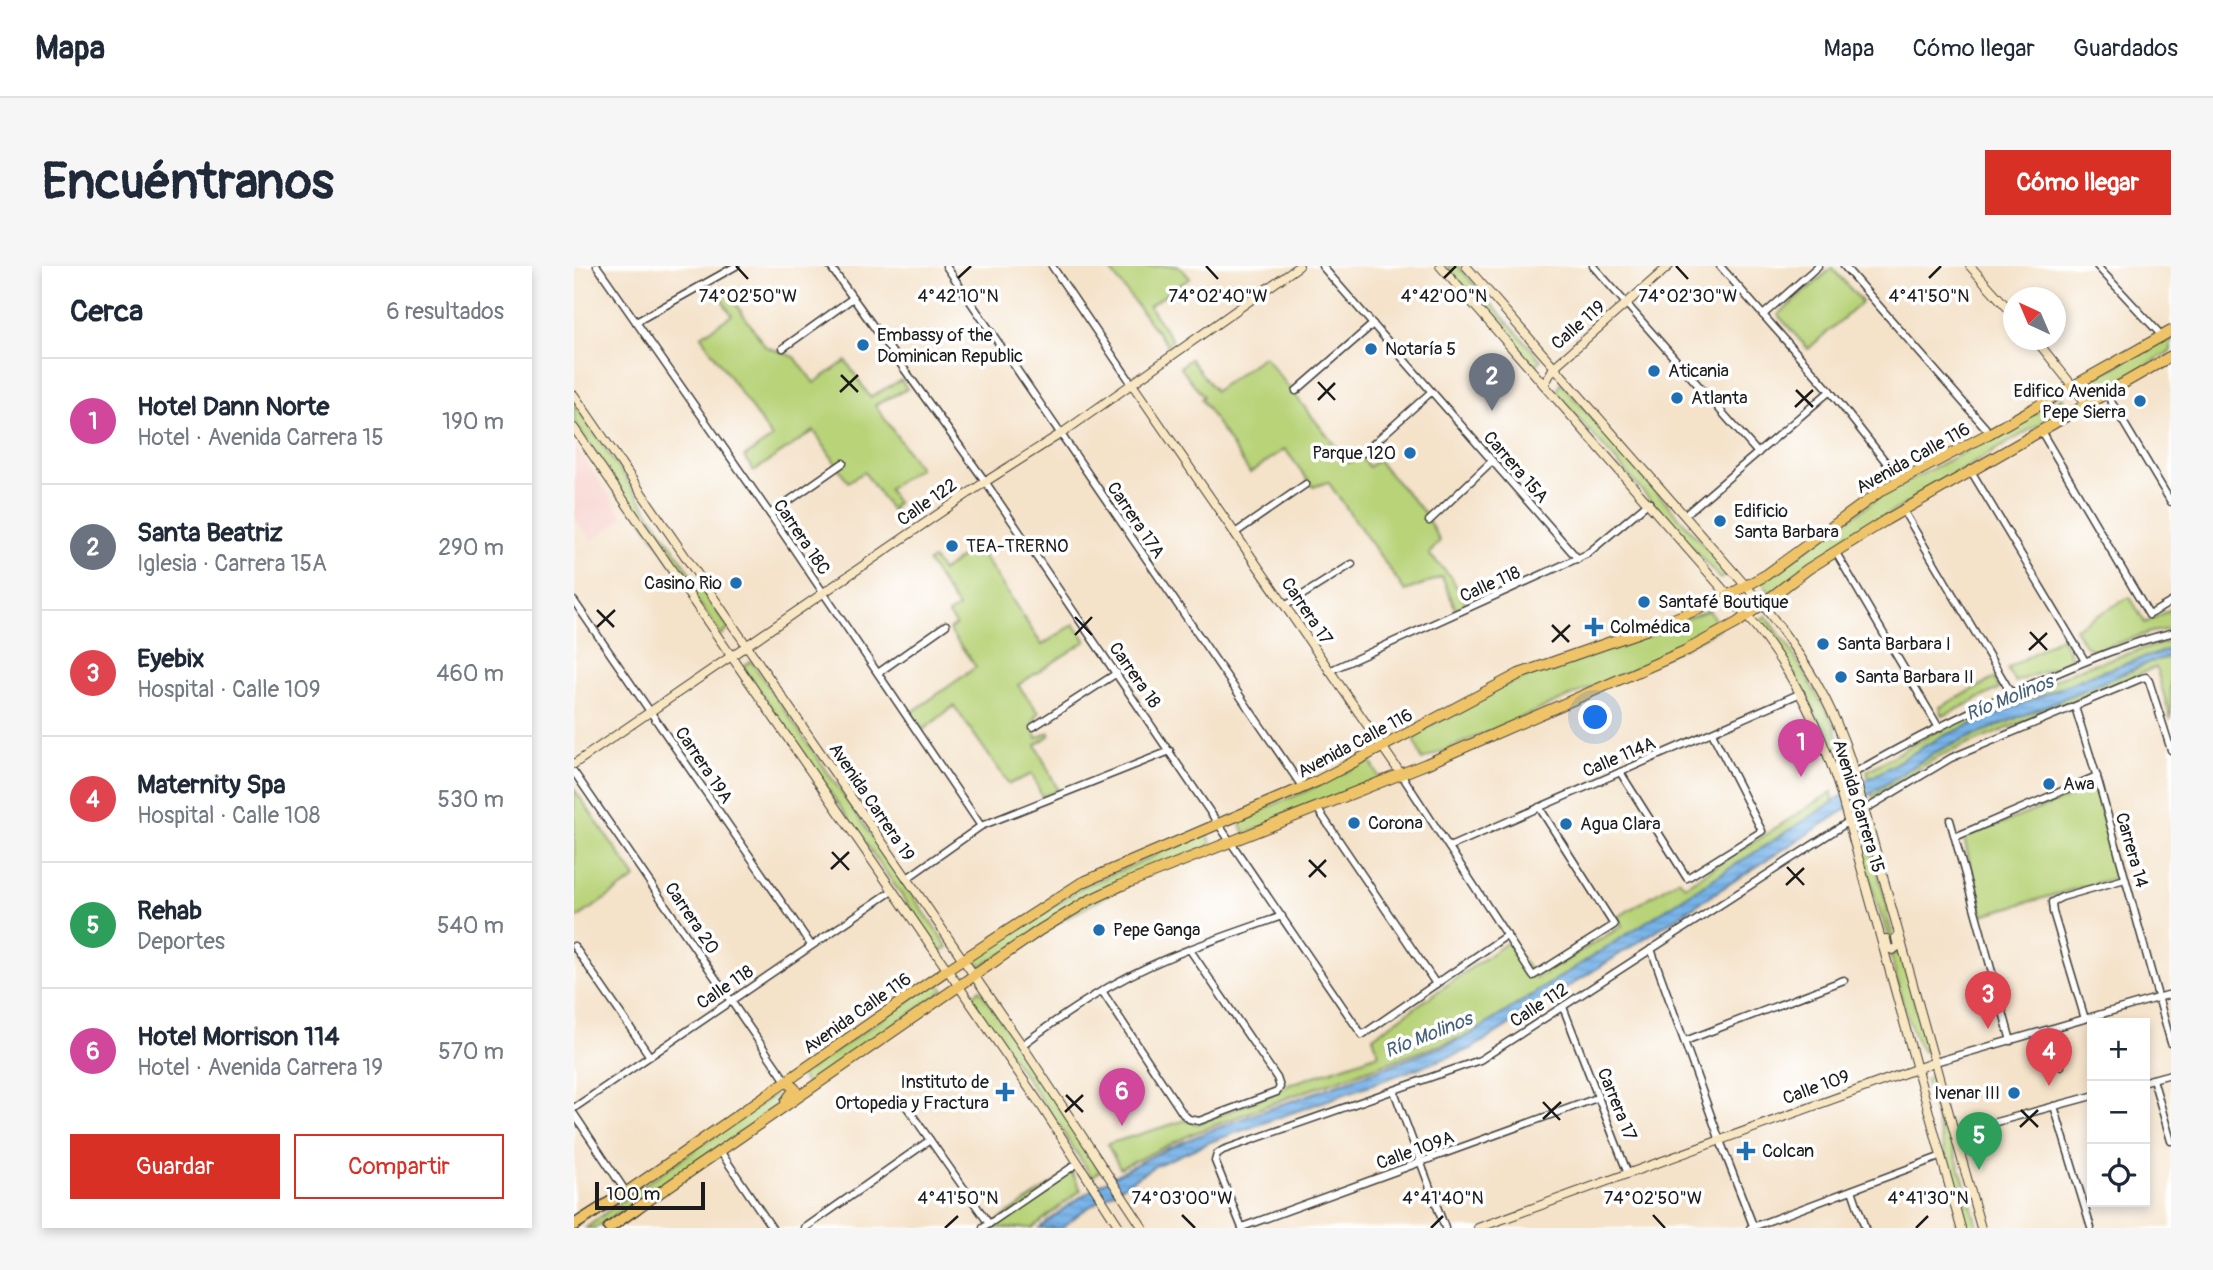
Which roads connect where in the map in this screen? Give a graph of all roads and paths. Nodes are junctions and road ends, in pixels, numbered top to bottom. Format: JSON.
{"nodes":[{"id":1,"x":597,"y":266,"type":"edge"},
{"id":2,"x":736,"y":266,"type":"edge"},
{"id":3,"x":830,"y":266,"type":"edge"},
{"id":4,"x":946,"y":266,"type":"edge"},
{"id":5,"x":1052,"y":266,"type":"edge"},
{"id":6,"x":1298,"y":266,"type":"edge"},
{"id":7,"x":1322,"y":266,"type":"edge"},
{"id":8,"x":1440,"y":266,"type":"edge"},
{"id":9,"x":1466,"y":266,"type":"edge"},
{"id":10,"x":1593,"y":266,"type":"edge"},
{"id":11,"x":1669,"y":266,"type":"edge"},
{"id":12,"x":1720,"y":266,"type":"edge"},
{"id":13,"x":1818,"y":266,"type":"edge"},
{"id":14,"x":1844,"y":266,"type":"edge"},
{"id":15,"x":1970,"y":266,"type":"edge"},
{"id":16,"x":2097,"y":266,"type":"edge"},
{"id":17,"x":853,"y":298,"type":"junction"},
{"id":18,"x":2003,"y":303,"type":"edge"},
{"id":19,"x":1626,"y":304,"type":"junction"},
{"id":20,"x":1763,"y":314,"type":"junction"},
{"id":21,"x":636,"y":322,"type":"junction"},
{"id":22,"x":1373,"y":324,"type":"junction"},
{"id":23,"x":2166,"y":334,"type":"edge"},
{"id":24,"x":783,"y":348,"type":"dead end"},
{"id":25,"x":2044,"y":350,"type":"edge"},
{"id":26,"x":2171,"y":356,"type":"edge"},
{"id":27,"x":1554,"y":367,"type":"junction"},
{"id":28,"x":1132,"y":384,"type":"junction"},
{"id":29,"x":1544,"y":385,"type":"junction"},
{"id":30,"x":2074,"y":386,"type":"junction"},
{"id":31,"x":1296,"y":391,"type":"dead end"},
{"id":32,"x":1830,"y":391,"type":"junction"},
{"id":33,"x":1432,"y":392,"type":"junction"},
{"id":34,"x":2106,"y":393,"type":"junction"},
{"id":35,"x":574,"y":395,"type":"edge"},
{"id":36,"x":2087,"y":404,"type":"junction"},
{"id":37,"x":574,"y":428,"type":"edge"},
{"id":38,"x":2041,"y":431,"type":"junction"},
{"id":39,"x":1060,"y":433,"type":"junction"},
{"id":40,"x":1990,"y":433,"type":"junction"},
{"id":41,"x":1363,"y":453,"type":"dead end"},
{"id":42,"x":1758,"y":453,"type":"junction"},
{"id":43,"x":1492,"y":461,"type":"junction"},
{"id":44,"x":843,"y":463,"type":"dead end"},
{"id":45,"x":1971,"y":471,"type":"junction"},
{"id":46,"x":1900,"y":480,"type":"junction"},
{"id":47,"x":985,"y":482,"type":"junction"},
{"id":48,"x":1306,"y":484,"type":"dead end"},
{"id":49,"x":1649,"y":502,"type":"junction"},
{"id":50,"x":2171,"y":502,"type":"edge"},
{"id":51,"x":1903,"y":510,"type":"junction"},
{"id":52,"x":770,"y":514,"type":"junction"},
{"id":53,"x":1685,"y":515,"type":"junction"},
{"id":54,"x":1429,"y":521,"type":"dead end"},
{"id":55,"x":1235,"y":533,"type":"junction"},
{"id":56,"x":1835,"y":551,"type":"junction"},
{"id":57,"x":1578,"y":559,"type":"junction"},
{"id":58,"x":1352,"y":564,"type":"dead end"},
{"id":59,"x":1746,"y":586,"type":"junction"},
{"id":60,"x":823,"y":593,"type":"junction"},
{"id":61,"x":1728,"y":596,"type":"junction"},
{"id":62,"x":574,"y":601,"type":"edge"},
{"id":63,"x":2171,"y":602,"type":"edge"},
{"id":64,"x":1762,"y":604,"type":"junction"},
{"id":65,"x":1284,"y":606,"type":"junction"},
{"id":66,"x":1746,"y":616,"type":"junction"},
{"id":67,"x":946,"y":625,"type":"dead end"},
{"id":68,"x":2171,"y":633,"type":"edge"},
{"id":69,"x":747,"y":645,"type":"junction"},
{"id":70,"x":731,"y":656,"type":"junction"},
{"id":71,"x":2085,"y":661,"type":"junction"},
{"id":72,"x":1329,"y":671,"type":"junction"},
{"id":73,"x":878,"y":673,"type":"junction"},
{"id":74,"x":1117,"y":673,"type":"junction"},
{"id":75,"x":1801,"y":693,"type":"junction"},
{"id":76,"x":2011,"y":693,"type":"junction"},
{"id":77,"x":2075,"y":706,"type":"junction"},
{"id":78,"x":650,"y":711,"type":"junction"},
{"id":79,"x":1033,"y":727,"type":"dead end"},
{"id":80,"x":1939,"y":727,"type":"junction"},
{"id":81,"x":1712,"y":733,"type":"junction"},
{"id":82,"x":1383,"y":747,"type":"junction"},
{"id":83,"x":2171,"y":750,"type":"edge"},
{"id":84,"x":1170,"y":751,"type":"junction"},
{"id":85,"x":574,"y":764,"type":"edge"},
{"id":86,"x":574,"y":772,"type":"edge"},
{"id":87,"x":1620,"y":772,"type":"junction"},
{"id":88,"x":1401,"y":774,"type":"junction"},
{"id":89,"x":1855,"y":776,"type":"junction"},
{"id":90,"x":2097,"y":776,"type":"junction"},
{"id":91,"x":1303,"y":788,"type":"junction"},
{"id":92,"x":1863,"y":806,"type":"junction"},
{"id":93,"x":1539,"y":807,"type":"junction"},
{"id":94,"x":1317,"y":808,"type":"junction"},
{"id":95,"x":1950,"y":820,"type":"dead end"},
{"id":96,"x":1848,"y":822,"type":"junction"},
{"id":97,"x":1219,"y":823,"type":"junction"},
{"id":98,"x":981,"y":826,"type":"junction"},
{"id":99,"x":1955,"y":838,"type":"junction"},
{"id":100,"x":1231,"y":842,"type":"junction"},
{"id":101,"x":1449,"y":847,"type":"junction"},
{"id":102,"x":906,"y":879,"type":"junction"},
{"id":103,"x":2125,"y":879,"type":"junction"},
{"id":104,"x":892,"y":891,"type":"junction"},
{"id":105,"x":1891,"y":906,"type":"junction"},
{"id":106,"x":1873,"y":911,"type":"junction"},
{"id":107,"x":1282,"y":916,"type":"junction"},
{"id":108,"x":1507,"y":935,"type":"junction"},
{"id":109,"x":811,"y":945,"type":"junction"},
{"id":110,"x":574,"y":946,"type":"edge"},
{"id":111,"x":1651,"y":949,"type":"junction"},
{"id":112,"x":1190,"y":950,"type":"junction"},
{"id":113,"x":962,"y":959,"type":"junction"},
{"id":114,"x":947,"y":970,"type":"junction"},
{"id":115,"x":973,"y":975,"type":"junction"},
{"id":116,"x":1533,"y":976,"type":"joint"},
{"id":117,"x":1844,"y":980,"type":"dead end"},
{"id":118,"x":1436,"y":984,"type":"junction"},
{"id":119,"x":958,"y":986,"type":"junction"},
{"id":120,"x":1102,"y":991,"type":"junction"},
{"id":121,"x":2171,"y":994,"type":"edge"},
{"id":122,"x":2159,"y":997,"type":"junction"},
{"id":123,"x":731,"y":1000,"type":"junction"},
{"id":124,"x":1563,"y":1007,"type":"junction"},
{"id":125,"x":2085,"y":1019,"type":"junction"},
{"id":126,"x":2051,"y":1029,"type":"junction"},
{"id":127,"x":1685,"y":1041,"type":"junction"},
{"id":128,"x":2011,"y":1041,"type":"junction"},
{"id":129,"x":2171,"y":1043,"type":"edge"},
{"id":130,"x":1022,"y":1045,"type":"junction"},
{"id":131,"x":649,"y":1055,"type":"junction"},
{"id":132,"x":1935,"y":1062,"type":"junction"},
{"id":133,"x":2061,"y":1066,"type":"dead end"},
{"id":134,"x":1917,"y":1067,"type":"junction"},
{"id":135,"x":2171,"y":1074,"type":"edge"},
{"id":136,"x":2153,"y":1079,"type":"junction"},
{"id":137,"x":786,"y":1081,"type":"junction"},
{"id":138,"x":2148,"y":1081,"type":"edge"},
{"id":139,"x":1394,"y":1091,"type":"junction"},
{"id":140,"x":2087,"y":1097,"type":"edge"},
{"id":141,"x":1597,"y":1098,"type":"junction"},
{"id":142,"x":904,"y":1103,"type":"dead end"},
{"id":143,"x":2054,"y":1106,"type":"junction"},
{"id":144,"x":574,"y":1108,"type":"edge"},
{"id":145,"x":574,"y":1114,"type":"edge"},
{"id":146,"x":1996,"y":1122,"type":"dead end"},
{"id":147,"x":748,"y":1132,"type":"junction"},
{"id":148,"x":1719,"y":1139,"type":"junction"},
{"id":149,"x":930,"y":1140,"type":"junction"},
{"id":150,"x":2171,"y":1141,"type":"edge"},
{"id":151,"x":720,"y":1151,"type":"junction"},
{"id":152,"x":1942,"y":1156,"type":"junction"},
{"id":153,"x":1078,"y":1163,"type":"junction"},
{"id":154,"x":1420,"y":1163,"type":"junction"},
{"id":155,"x":1628,"y":1174,"type":"junction"},
{"id":156,"x":1852,"y":1190,"type":"junction"},
{"id":157,"x":626,"y":1192,"type":"junction"},
{"id":158,"x":637,"y":1208,"type":"junction"},
{"id":159,"x":574,"y":1225,"type":"edge"},
{"id":160,"x":986,"y":1226,"type":"edge"},
{"id":161,"x":1242,"y":1227,"type":"edge"},
{"id":162,"x":579,"y":1228,"type":"edge"},
{"id":163,"x":604,"y":1228,"type":"edge"},
{"id":164,"x":609,"y":1228,"type":"edge"},
{"id":165,"x":772,"y":1228,"type":"edge"},
{"id":166,"x":805,"y":1228,"type":"edge"},
{"id":167,"x":1120,"y":1228,"type":"edge"},
{"id":168,"x":1143,"y":1228,"type":"edge"},
{"id":169,"x":1445,"y":1228,"type":"edge"},
{"id":170,"x":1478,"y":1228,"type":"edge"},
{"id":171,"x":1752,"y":1228,"type":"edge"},
{"id":172,"x":1866,"y":1228,"type":"edge"},
{"id":173,"x":1961,"y":1228,"type":"edge"},
{"id":174,"x":1981,"y":1228,"type":"edge"},
{"id":175,"x":2091,"y":1228,"type":"edge"}],
"edges":[{"from":1,"to":21,"type":"street","name":"Carrera 18C"},
{"from":2,"to":21,"type":"street"},
{"from":3,"to":17,"type":"street","name":"Carrera 18"},
{"from":4,"to":39,"type":"street","name":"Carrera 17A"},
{"from":5,"to":28,"type":"street","name":"Carrera 17"},
{"from":6,"to":28,"type":"main road","name":"Calle 122"},
{"from":7,"to":22,"type":"street","name":"Carrera 15A"},
{"from":8,"to":29,"type":"main road","name":"Avenida Carrera 15"},
{"from":9,"to":27,"type":"main road","name":"Avenida Carrera 15"},
{"from":10,"to":19,"type":"street"},
{"from":11,"to":19,"type":"main road","name":"Calle 119"},
{"from":12,"to":20,"type":"street"},
{"from":13,"to":20,"type":"street"},
{"from":14,"to":40,"type":"street"},
{"from":15,"to":18,"type":"main road"},
{"from":16,"to":23,"type":"street"},
{"from":17,"to":24,"type":"street"},
{"from":17,"to":47,"type":"street","name":"Carrera 18"},
{"from":19,"to":27,"type":"main road","name":"Calle 119"},
{"from":19,"to":42,"type":"street"},
{"from":20,"to":32,"type":"street"},
{"from":21,"to":52,"type":"street","name":"Carrera 18C"},
{"from":22,"to":31,"type":"street"},
{"from":22,"to":33,"type":"street","name":"Carrera 15A"},
{"from":23,"to":30,"type":"main road","name":"Avenida Calle 116"},
{"from":25,"to":30,"type":"main road"},
{"from":26,"to":34,"type":"main road","name":"Avenida Calle 116"},
{"from":27,"to":29,"type":"main road","name":"Calle 119"},
{"from":27,"to":53,"type":"main road","name":"Avenida Carrera 15"},
{"from":28,"to":39,"type":"main road","name":"Calle 122"},
{"from":28,"to":55,"type":"main road","name":"Carrera 17"},
{"from":29,"to":49,"type":"main road","name":"Avenida Carrera 15"},
{"from":30,"to":36,"type":"main road"},
{"from":30,"to":40,"type":"main road","name":"Avenida Calle 116"},
{"from":32,"to":42,"type":"street"},
{"from":32,"to":46,"type":"street"},
{"from":33,"to":41,"type":"street"},
{"from":33,"to":43,"type":"street","name":"Carrera 15A"},
{"from":34,"to":36,"type":"main road","name":"Avenida Calle 116"},
{"from":34,"to":50,"type":"street"},
{"from":35,"to":69,"type":"main road","name":"Avenida Carrera 19"},
{"from":36,"to":38,"type":"main road","name":"Avenida Calle 116"},
{"from":37,"to":70,"type":"main road","name":"Avenida Carrera 19"},
{"from":38,"to":45,"type":"main road","name":"Avenida Calle 116"},
{"from":38,"to":63,"type":"street"},
{"from":39,"to":47,"type":"main road","name":"Calle 122"},
{"from":39,"to":91,"type":"street","name":"Carrera 17A"},
{"from":40,"to":46,"type":"main road","name":"Avenida Calle 116"},
{"from":42,"to":53,"type":"street"},
{"from":43,"to":54,"type":"street"},
{"from":43,"to":57,"type":"street","name":"Carrera 15A"},
{"from":44,"to":52,"type":"street"},
{"from":45,"to":51,"type":"main road","name":"Avenida Calle 116"},
{"from":45,"to":71,"type":"street"},
{"from":46,"to":59,"type":"main road","name":"Avenida Calle 116"},
{"from":47,"to":60,"type":"main road","name":"Calle 122"},
{"from":47,"to":74,"type":"street","name":"Carrera 18"},
{"from":48,"to":55,"type":"street"},
{"from":49,"to":57,"type":"street","name":"Calle 118"},
{"from":49,"to":61,"type":"main road","name":"Avenida Carrera 15"},
{"from":51,"to":56,"type":"main road","name":"Avenida Calle 116"},
{"from":51,"to":76,"type":"street"},
{"from":52,"to":60,"type":"street","name":"Carrera 18C"},
{"from":53,"to":59,"type":"main road","name":"Avenida Carrera 15"},
{"from":55,"to":65,"type":"main road","name":"Carrera 17"},
{"from":56,"to":64,"type":"main road","name":"Avenida Calle 116"},
{"from":56,"to":80,"type":"street"},
{"from":57,"to":72,"type":"street","name":"Calle 118"},
{"from":58,"to":65,"type":"street"},
{"from":59,"to":61,"type":"main road","name":"Avenida Calle 116"},
{"from":59,"to":64,"type":"main road","name":"Avenida Carrera 15"},
{"from":60,"to":69,"type":"main road","name":"Calle 122"},
{"from":60,"to":73,"type":"street","name":"Carrera 18C"},
{"from":61,"to":66,"type":"main road","name":"Avenida Carrera 15"},
{"from":61,"to":82,"type":"main road","name":"Avenida Calle 116"},
{"from":62,"to":78,"type":"street","name":"Carrera 19A"},
{"from":64,"to":66,"type":"main road","name":"Avenida Calle 116"},
{"from":64,"to":89,"type":"main road","name":"Avenida Carrera 15"},
{"from":65,"to":72,"type":"main road","name":"Carrera 17"},
{"from":66,"to":75,"type":"main road","name":"Avenida Carrera 15"},
{"from":66,"to":88,"type":"main road","name":"Avenida Calle 116"},
{"from":67,"to":73,"type":"street"},
{"from":68,"to":71,"type":"street"},
{"from":69,"to":70,"type":"main road","name":"Calle 122"},
{"from":69,"to":102,"type":"main road","name":"Avenida Carrera 19"},
{"from":70,"to":78,"type":"main road","name":"Calle 122"},
{"from":70,"to":104,"type":"main road","name":"Avenida Carrera 19"},
{"from":71,"to":76,"type":"street"},
{"from":72,"to":82,"type":"main road","name":"Carrera 17"},
{"from":73,"to":98,"type":"street","name":"Carrera 18C"},
{"from":74,"to":79,"type":"street"},
{"from":74,"to":84,"type":"street","name":"Carrera 18"},
{"from":75,"to":81,"type":"street","name":"Calle 114A"},
{"from":75,"to":96,"type":"main road","name":"Avenida Carrera 15"},
{"from":76,"to":80,"type":"street"},
{"from":77,"to":83,"type":"street"},
{"from":77,"to":90,"type":"street","name":"Carrera 14"},
{"from":77,"to":92,"type":"street"},
{"from":78,"to":85,"type":"main road","name":"Calle 122"},
{"from":78,"to":109,"type":"street","name":"Carrera 19A"},
{"from":80,"to":89,"type":"street"},
{"from":81,"to":87,"type":"street","name":"Calle 114A"},
{"from":81,"to":87,"type":"street"},
{"from":82,"to":88,"type":"main road","name":"Carrera 17"},
{"from":82,"to":91,"type":"main road","name":"Avenida Calle 116"},
{"from":84,"to":97,"type":"street","name":"Carrera 18"},
{"from":84,"to":98,"type":"street"},
{"from":86,"to":123,"type":"street","name":"Carrera 20"},
{"from":87,"to":93,"type":"street","name":"Calle 114A"},
{"from":88,"to":94,"type":"main road","name":"Avenida Calle 116"},
{"from":88,"to":101,"type":"street","name":"Carrera 17"},
{"from":89,"to":92,"type":"main road","name":"Avenida Carrera 15"},
{"from":90,"to":99,"type":"street"},
{"from":90,"to":103,"type":"street","name":"Carrera 14"},
{"from":91,"to":97,"type":"main road","name":"Avenida Calle 116"},
{"from":92,"to":105,"type":"main road","name":"Avenida Carrera 15"},
{"from":93,"to":101,"type":"street","name":"Calle 114A"},
{"from":93,"to":116,"type":"street","name":"Calle 112"},
{"from":94,"to":100,"type":"main road","name":"Avenida Calle 116"},
{"from":94,"to":118,"type":"street"},
{"from":95,"to":99,"type":"street"},
{"from":96,"to":106,"type":"main road","name":"Avenida Carrera 15"},
{"from":96,"to":111,"type":"street","name":"Calle 112"},
{"from":97,"to":100,"type":"street","name":"Carrera 18"},
{"from":97,"to":113,"type":"main road","name":"Avenida Calle 116"},
{"from":98,"to":102,"type":"street"},
{"from":99,"to":128,"type":"street"},
{"from":100,"to":107,"type":"street","name":"Carrera 18"},
{"from":100,"to":115,"type":"main road","name":"Avenida Calle 116"},
{"from":101,"to":108,"type":"street","name":"Carrera 17"},
{"from":102,"to":113,"type":"main road","name":"Avenida Carrera 19"},
{"from":103,"to":122,"type":"street","name":"Carrera 14"},
{"from":103,"to":125,"type":"street"},
{"from":104,"to":109,"type":"street","name":"Calle 118"},
{"from":104,"to":114,"type":"main road","name":"Avenida Carrera 19"},
{"from":105,"to":106,"type":"main road"},
{"from":105,"to":132,"type":"main road","name":"Avenida Carrera 15"},
{"from":106,"to":134,"type":"main road","name":"Avenida Carrera 15"},
{"from":107,"to":112,"type":"street"},
{"from":107,"to":118,"type":"street","name":"Carrera 18"},
{"from":108,"to":116,"type":"street","name":"Carrera 17"},
{"from":108,"to":118,"type":"street"},
{"from":109,"to":123,"type":"street","name":"Calle 118"},
{"from":110,"to":131,"type":"street"},
{"from":111,"to":124,"type":"street","name":"Calle 112"},
{"from":111,"to":127,"type":"street"},
{"from":112,"to":120,"type":"street"},
{"from":112,"to":120,"type":"street"},
{"from":113,"to":114,"type":"main road","name":"Avenida Calle 116"},
{"from":113,"to":115,"type":"main road","name":"Avenida Carrera 19"},
{"from":114,"to":119,"type":"main road","name":"Avenida Carrera 19"},
{"from":114,"to":137,"type":"main road","name":"Avenida Calle 116"},
{"from":115,"to":119,"type":"main road","name":"Avenida Calle 116"},
{"from":115,"to":130,"type":"main road","name":"Avenida Carrera 19"},
{"from":117,"to":127,"type":"street"},
{"from":119,"to":147,"type":"main road","name":"Avenida Calle 116"},
{"from":119,"to":153,"type":"main road","name":"Avenida Carrera 19"},
{"from":120,"to":130,"type":"street"},
{"from":121,"to":122,"type":"street","name":"Calle 109"},
{"from":122,"to":125,"type":"street","name":"Calle 109"},
{"from":122,"to":129,"type":"street","name":"Carrera 14"},
{"from":123,"to":131,"type":"street","name":"Calle 118"},
{"from":123,"to":137,"type":"street","name":"Carrera 20"},
{"from":124,"to":139,"type":"street","name":"Calle 112"},
{"from":124,"to":141,"type":"street","name":"Carrera 17"},
{"from":125,"to":126,"type":"street","name":"Calle 109"},
{"from":126,"to":128,"type":"street","name":"Calle 109"},
{"from":126,"to":133,"type":"street"},
{"from":127,"to":148,"type":"street"},
{"from":128,"to":132,"type":"street","name":"Calle 109"},
{"from":130,"to":168,"type":"main road","name":"Avenida Carrera 19"},
{"from":131,"to":144,"type":"street","name":"Calle 118"},
{"from":132,"to":134,"type":"main road","name":"Calle 109"},
{"from":132,"to":174,"type":"main road","name":"Avenida Carrera 15"},
{"from":134,"to":148,"type":"main road","name":"Calle 109"},
{"from":134,"to":152,"type":"main road","name":"Avenida Carrera 15"},
{"from":135,"to":136,"type":"street"},
{"from":136,"to":138,"type":"street"},
{"from":136,"to":150,"type":"street"},
{"from":137,"to":147,"type":"main road"},
{"from":137,"to":157,"type":"main road","name":"Avenida Calle 116"},
{"from":139,"to":154,"type":"street"},
{"from":139,"to":161,"type":"street","name":"Calle 112"},
{"from":140,"to":143,"type":"street"},
{"from":141,"to":154,"type":"street","name":"Calle 109A"},
{"from":141,"to":155,"type":"street","name":"Carrera 17"},
{"from":142,"to":149,"type":"street"},
{"from":143,"to":146,"type":"street"},
{"from":143,"to":175,"type":"street"},
{"from":145,"to":157,"type":"street"},
{"from":147,"to":151,"type":"main road","name":"Avenida Calle 116"},
{"from":148,"to":155,"type":"main road","name":"Calle 109"},
{"from":148,"to":171,"type":"street"},
{"from":149,"to":160,"type":"street"},
{"from":149,"to":166,"type":"street"},
{"from":151,"to":158,"type":"main road","name":"Avenida Calle 116"},
{"from":151,"to":165,"type":"street"},
{"from":152,"to":156,"type":"street"},
{"from":152,"to":173,"type":"main road","name":"Avenida Carrera 15"},
{"from":153,"to":160,"type":"street"},
{"from":153,"to":167,"type":"main road","name":"Avenida Carrera 19"},
{"from":154,"to":161,"type":"street","name":"Calle 109A"},
{"from":154,"to":169,"type":"street"},
{"from":155,"to":170,"type":"main road","name":"Calle 109"},
{"from":156,"to":171,"type":"street"},
{"from":156,"to":172,"type":"street"},
{"from":157,"to":159,"type":"highway"},
{"from":157,"to":162,"type":"main road","name":"Avenida Calle 116"},
{"from":158,"to":163,"type":"main road","name":"Avenida Calle 116"},
{"from":158,"to":164,"type":"highway"}]}
